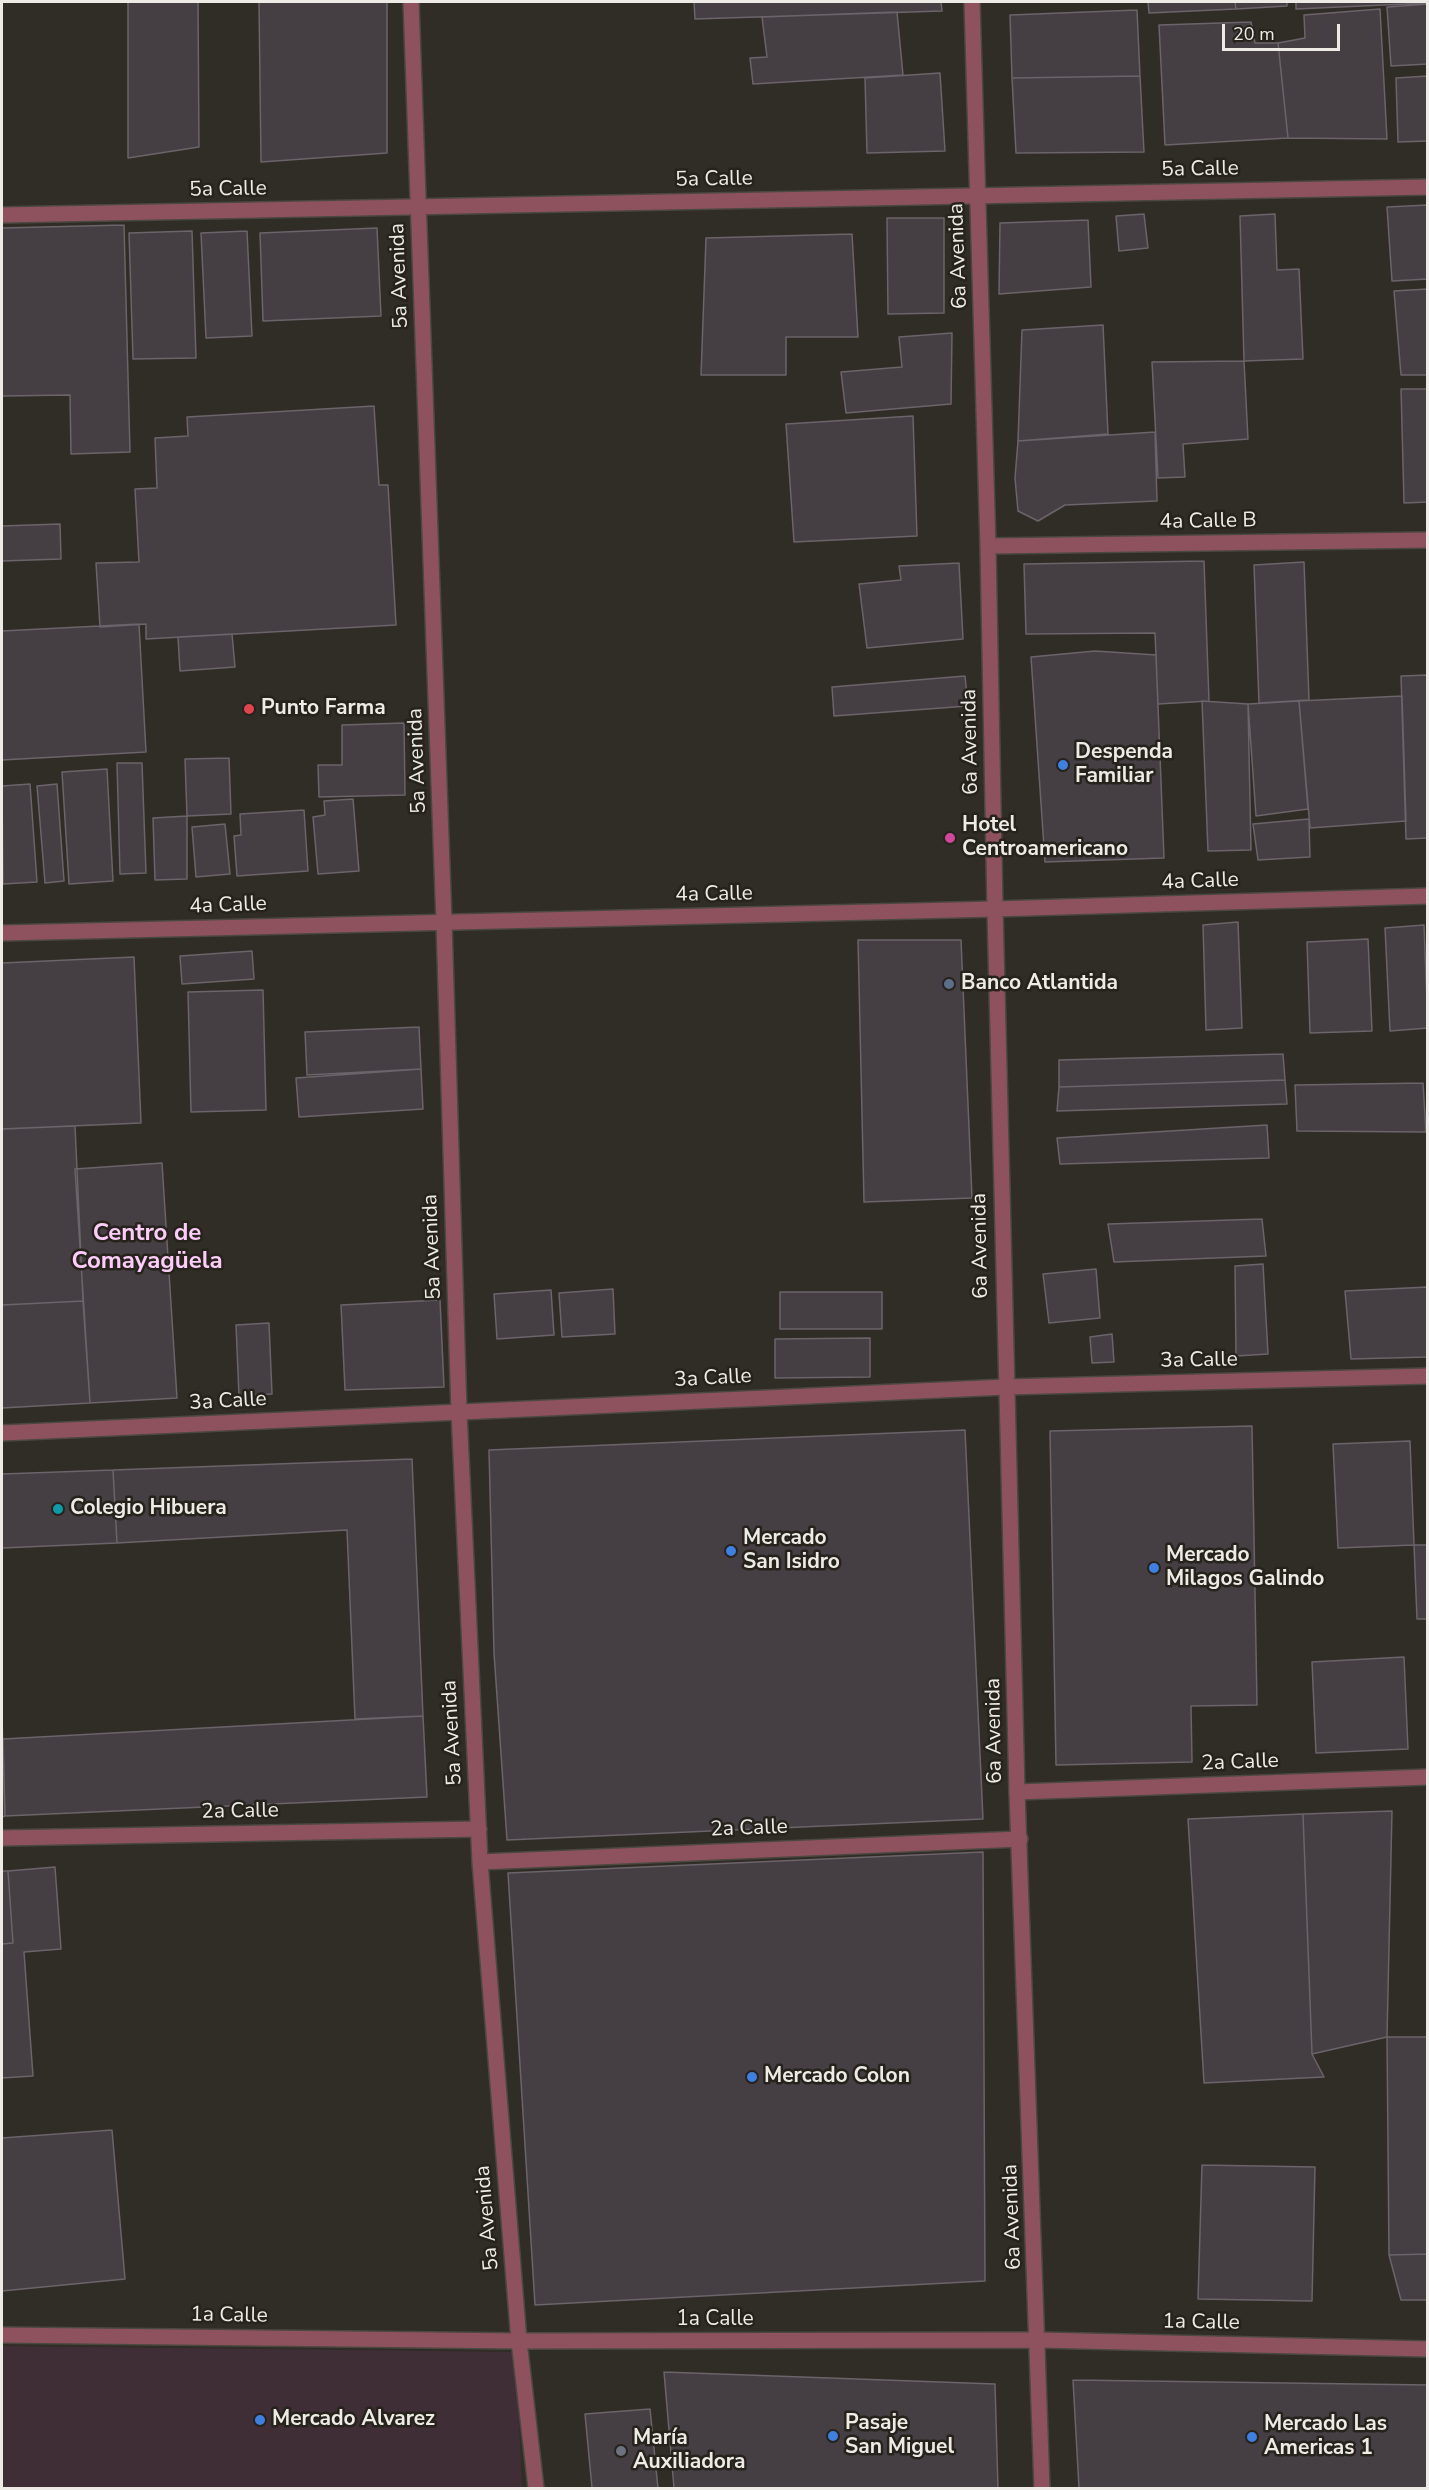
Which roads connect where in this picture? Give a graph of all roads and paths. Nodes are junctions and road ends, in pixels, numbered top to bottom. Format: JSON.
{"nodes":[{"id":1,"x":411,"y":2,"type":"edge"},
{"id":2,"x":972,"y":2,"type":"edge"},
{"id":3,"x":1428,"y":187,"type":"edge"},
{"id":4,"x":978,"y":195,"type":"junction"},
{"id":5,"x":418,"y":207,"type":"junction"},
{"id":6,"x":2,"y":215,"type":"edge"},
{"id":7,"x":1428,"y":540,"type":"edge"},
{"id":8,"x":988,"y":546,"type":"junction"},
{"id":9,"x":1428,"y":896,"type":"edge"},
{"id":10,"x":995,"y":909,"type":"junction"},
{"id":11,"x":444,"y":922,"type":"junction"},
{"id":12,"x":2,"y":933,"type":"edge"},
{"id":13,"x":1428,"y":1376,"type":"edge"},
{"id":14,"x":1006,"y":1387,"type":"junction"},
{"id":15,"x":459,"y":1412,"type":"junction"},
{"id":16,"x":2,"y":1433,"type":"edge"},
{"id":17,"x":1428,"y":1777,"type":"edge"},
{"id":18,"x":1017,"y":1792,"type":"junction"},
{"id":19,"x":478,"y":1829,"type":"junction"},
{"id":20,"x":2,"y":1838,"type":"edge"},
{"id":21,"x":1020,"y":1839,"type":"junction"},
{"id":22,"x":480,"y":1862,"type":"junction"},
{"id":23,"x":2,"y":2335,"type":"edge"},
{"id":24,"x":1038,"y":2340,"type":"junction"},
{"id":25,"x":519,"y":2341,"type":"junction"},
{"id":26,"x":1428,"y":2349,"type":"edge"},
{"id":27,"x":536,"y":2488,"type":"edge"},
{"id":28,"x":1042,"y":2488,"type":"edge"}],
"edges":[{"from":1,"to":5,"type":"street","name":"5a Avenida"},
{"from":2,"to":4,"type":"street","name":"6a Avenida"},
{"from":3,"to":4,"type":"street","name":"5a Calle"},
{"from":4,"to":5,"type":"street","name":"5a Calle"},
{"from":4,"to":8,"type":"street","name":"6a Avenida"},
{"from":5,"to":6,"type":"street","name":"5a Calle"},
{"from":5,"to":11,"type":"street","name":"5a Avenida"},
{"from":7,"to":8,"type":"street","name":"4a Calle B"},
{"from":8,"to":10,"type":"street","name":"6a Avenida"},
{"from":9,"to":10,"type":"street","name":"4a Calle"},
{"from":10,"to":11,"type":"street","name":"4a Calle"},
{"from":10,"to":14,"type":"street","name":"6a Avenida"},
{"from":11,"to":12,"type":"street","name":"4a Calle"},
{"from":11,"to":15,"type":"street","name":"5a Avenida"},
{"from":13,"to":14,"type":"street","name":"3a Calle"},
{"from":14,"to":15,"type":"street","name":"3a Calle"},
{"from":14,"to":18,"type":"street","name":"6a Avenida"},
{"from":15,"to":16,"type":"street","name":"3a Calle"},
{"from":15,"to":19,"type":"street","name":"5a Avenida"},
{"from":17,"to":18,"type":"street","name":"2a Calle"},
{"from":18,"to":21,"type":"street","name":"6a Avenida"},
{"from":19,"to":20,"type":"street","name":"2a Calle"},
{"from":19,"to":22,"type":"street","name":"5a Avenida"},
{"from":21,"to":22,"type":"street","name":"2a Calle"},
{"from":21,"to":24,"type":"street","name":"6a Avenida"},
{"from":22,"to":25,"type":"street","name":"5a Avenida"},
{"from":23,"to":25,"type":"street","name":"1a Calle"},
{"from":24,"to":25,"type":"street","name":"1a Calle"},
{"from":24,"to":26,"type":"street","name":"1a Calle"},
{"from":24,"to":28,"type":"street","name":"6a Avenida"},
{"from":25,"to":27,"type":"street","name":"5a Avenida"}]}
